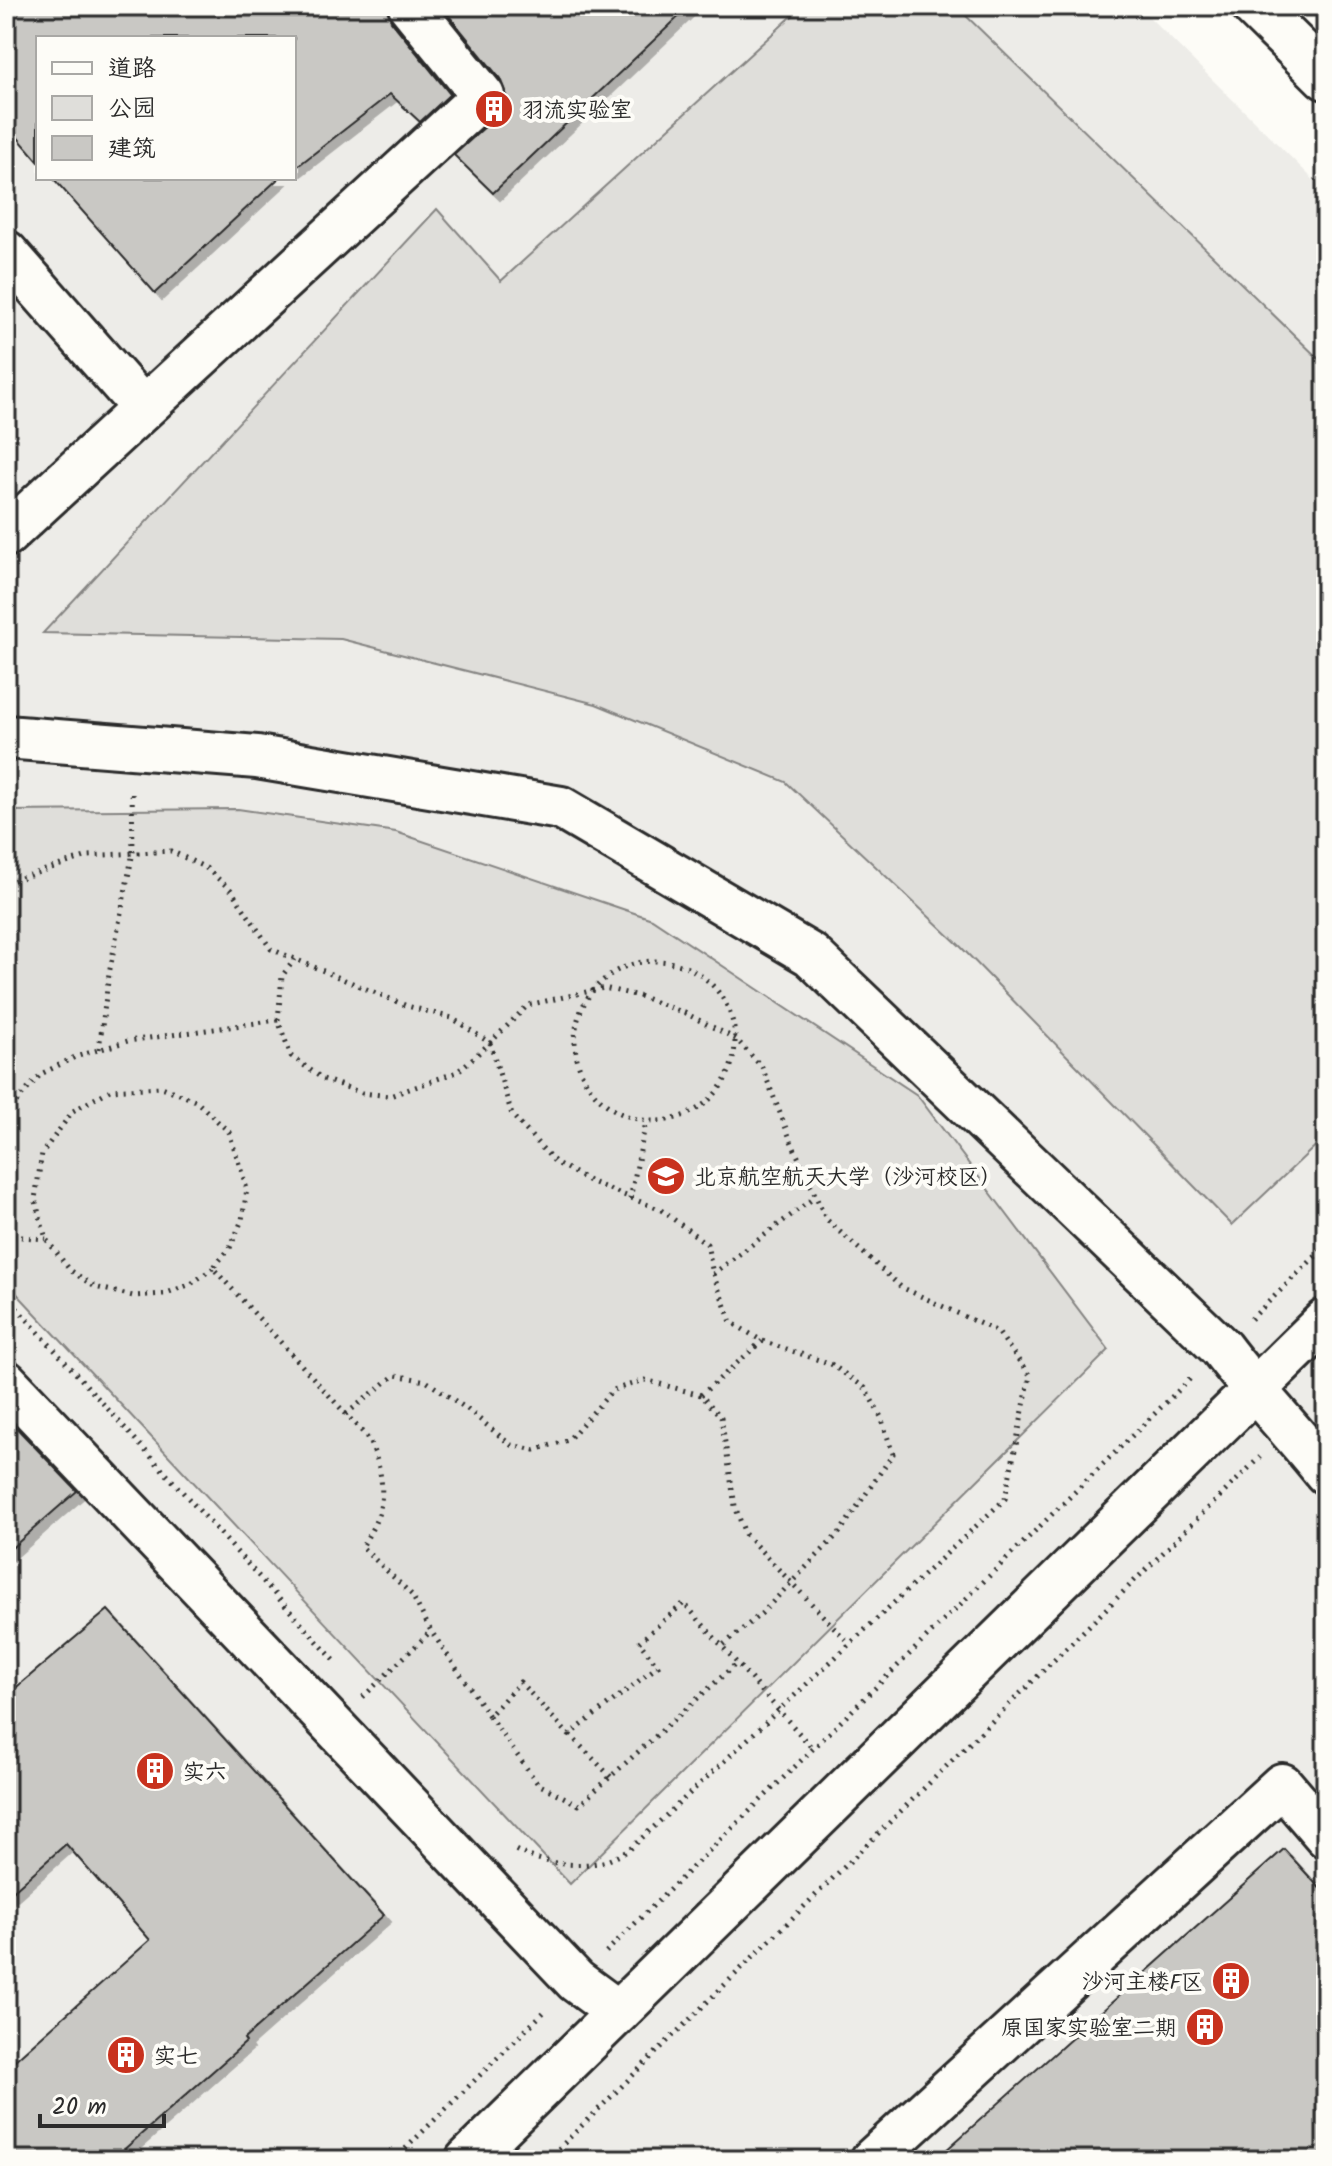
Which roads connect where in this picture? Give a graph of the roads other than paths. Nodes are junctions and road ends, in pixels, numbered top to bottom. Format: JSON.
{"nodes":[{"id":1,"x":410,"y":6,"type":"edge"},
{"id":2,"x":1254,"y":6,"type":"edge"},
{"id":3,"x":1326,"y":77,"type":"edge"},
{"id":4,"x":6,"y":252,"type":"edge"},
{"id":5,"x":143,"y":408,"type":"junction"},
{"id":6,"x":6,"y":535,"type":"edge"},
{"id":7,"x":6,"y":737,"type":"edge"},
{"id":8,"x":1326,"y":1320,"type":"edge"},
{"id":9,"x":6,"y":1382,"type":"edge"},
{"id":10,"x":1253,"y":1391,"type":"junction"},
{"id":11,"x":1326,"y":1473,"type":"edge"},
{"id":12,"x":1326,"y":1836,"type":"edge"},
{"id":13,"x":618,"y":2012,"type":"junction"},
{"id":14,"x":467,"y":2160,"type":"edge"},
{"id":15,"x":872,"y":2160,"type":"edge"}],
"edges":[{"from":1,"to":5,"type":"street"},
{"from":2,"to":3,"type":"street"},
{"from":4,"to":5,"type":"street"},
{"from":5,"to":6,"type":"street"},
{"from":7,"to":10,"type":"street"},
{"from":8,"to":10,"type":"street"},
{"from":9,"to":13,"type":"street"},
{"from":10,"to":11,"type":"street"},
{"from":10,"to":13,"type":"street"},
{"from":12,"to":15,"type":"street"},
{"from":13,"to":14,"type":"street"}]}
